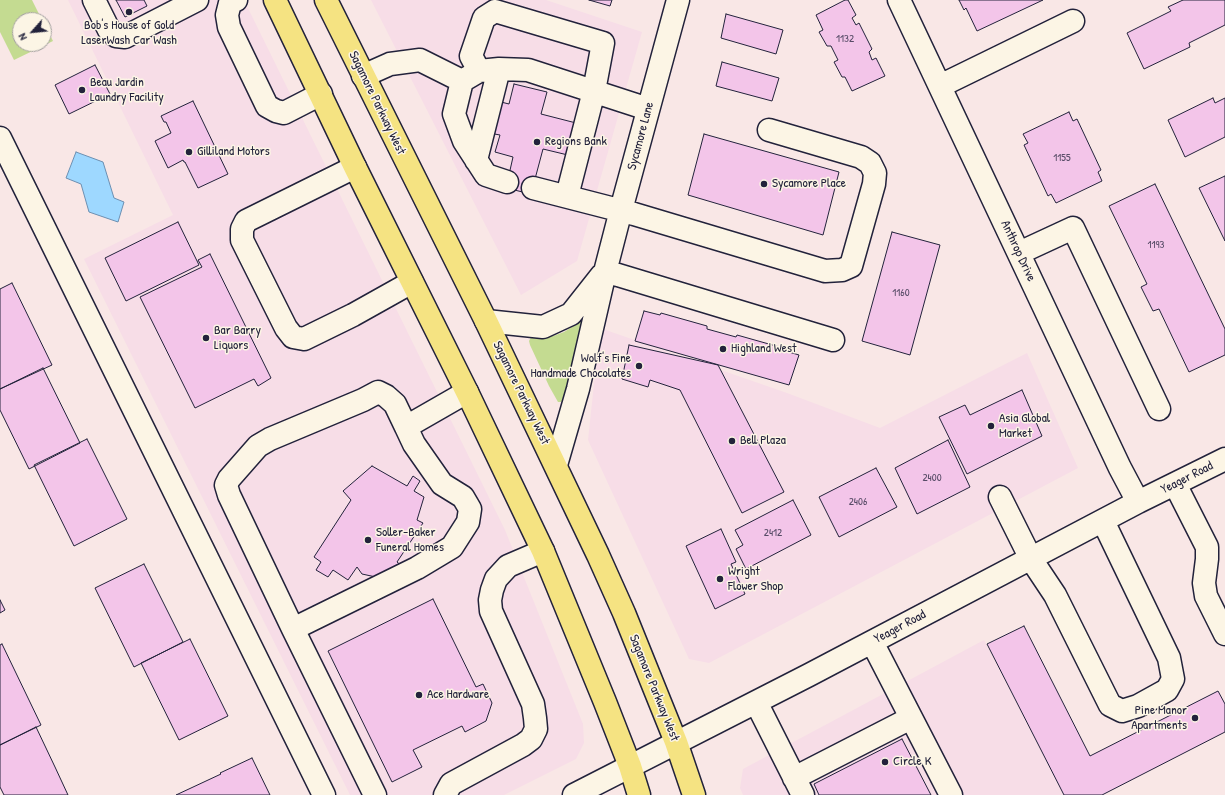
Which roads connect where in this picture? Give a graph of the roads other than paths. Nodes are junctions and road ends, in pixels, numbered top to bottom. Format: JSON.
{"nodes":[{"id":1,"x":94,"y":0,"type":"edge"},
{"id":2,"x":197,"y":0,"type":"edge"},
{"id":3,"x":275,"y":0,"type":"edge"},
{"id":4,"x":326,"y":0,"type":"edge"},
{"id":5,"x":678,"y":0,"type":"edge"},
{"id":6,"x":899,"y":0,"type":"edge"},
{"id":7,"x":226,"y":1,"type":"edge"},
{"id":8,"x":1073,"y":21,"type":"dead end"},
{"id":9,"x":480,"y":74,"type":"junction"},
{"id":10,"x":363,"y":76,"type":"junction"},
{"id":11,"x":940,"y":86,"type":"junction"},
{"id":12,"x":594,"y":91,"type":"junction"},
{"id":13,"x":321,"y":94,"type":"junction"},
{"id":14,"x":648,"y":109,"type":"junction"},
{"id":15,"x":769,"y":130,"type":"dead end"},
{"id":16,"x":0,"y":138,"type":"edge"},
{"id":17,"x":476,"y":160,"type":"junction"},
{"id":18,"x":355,"y":167,"type":"junction"},
{"id":19,"x":507,"y":182,"type":"dead end"},
{"id":20,"x":533,"y":188,"type":"dead end"},
{"id":21,"x":567,"y":196,"type":"junction"},
{"id":22,"x":621,"y":210,"type":"junction"},
{"id":23,"x":1019,"y":253,"type":"junction"},
{"id":24,"x":605,"y":272,"type":"junction"},
{"id":25,"x":412,"y":282,"type":"junction"},
{"id":26,"x":486,"y":321,"type":"junction"},
{"id":27,"x":833,"y":340,"type":"dead end"},
{"id":28,"x":468,"y":392,"type":"junction"},
{"id":29,"x":1159,"y":409,"type":"dead end"},
{"id":30,"x":406,"y":427,"type":"junction"},
{"id":31,"x":1225,"y":459,"type":"edge"},
{"id":32,"x":556,"y":465,"type":"junction"},
{"id":33,"x":1175,"y":484,"type":"junction"},
{"id":34,"x":1000,"y":497,"type":"dead end"},
{"id":35,"x":1138,"y":502,"type":"junction"},
{"id":36,"x":1103,"y":521,"type":"junction"},
{"id":37,"x":543,"y":551,"type":"junction"},
{"id":38,"x":1031,"y":559,"type":"junction"},
{"id":39,"x":293,"y":629,"type":"junction"},
{"id":40,"x":1225,"y":634,"type":"edge"},
{"id":41,"x":872,"y":642,"type":"junction"},
{"id":42,"x":756,"y":702,"type":"junction"},
{"id":43,"x":911,"y":718,"type":"junction"},
{"id":44,"x":676,"y":742,"type":"junction"},
{"id":45,"x":630,"y":766,"type":"junction"},
{"id":46,"x":798,"y":787,"type":"edge"},
{"id":47,"x":324,"y":795,"type":"edge"},
{"id":48,"x":375,"y":795,"type":"edge"},
{"id":49,"x":445,"y":795,"type":"edge"},
{"id":50,"x":574,"y":795,"type":"edge"},
{"id":51,"x":639,"y":795,"type":"edge"},
{"id":52,"x":694,"y":795,"type":"edge"},
{"id":53,"x":951,"y":795,"type":"edge"}],
"edges":[{"from":1,"to":2,"type":"street"},
{"from":3,"to":13,"type":"highway"},
{"from":4,"to":10,"type":"highway","name":"Sagamore Parkway West"},
{"from":5,"to":14,"type":"street","name":"Sycamore Lane"},
{"from":6,"to":11,"type":"street","name":"Anthrop Drive"},
{"from":7,"to":13,"type":"street"},
{"from":8,"to":11,"type":"street"},
{"from":9,"to":10,"type":"street"},
{"from":9,"to":12,"type":"street"},
{"from":9,"to":12,"type":"street"},
{"from":9,"to":17,"type":"street"},
{"from":9,"to":17,"type":"street"},
{"from":10,"to":26,"type":"highway","name":"Sagamore Parkway West"},
{"from":11,"to":23,"type":"street","name":"Anthrop Drive"},
{"from":12,"to":14,"type":"street"},
{"from":12,"to":21,"type":"street"},
{"from":13,"to":18,"type":"highway"},
{"from":14,"to":22,"type":"street","name":"Sycamore Lane"},
{"from":15,"to":22,"type":"street"},
{"from":16,"to":47,"type":"street"},
{"from":17,"to":19,"type":"street"},
{"from":18,"to":25,"type":"highway"},
{"from":18,"to":25,"type":"street"},
{"from":20,"to":21,"type":"street"},
{"from":21,"to":22,"type":"street"},
{"from":22,"to":24,"type":"street","name":"Sycamore Lane"},
{"from":23,"to":29,"type":"street"},
{"from":23,"to":35,"type":"street","name":"Anthrop Drive"},
{"from":24,"to":26,"type":"street","name":"Sycamore Lane"},
{"from":24,"to":27,"type":"street"},
{"from":24,"to":32,"type":"street","name":"Sycamore Lane"},
{"from":25,"to":28,"type":"highway"},
{"from":26,"to":32,"type":"highway","name":"Sagamore Parkway West"},
{"from":28,"to":30,"type":"street"},
{"from":28,"to":37,"type":"highway"},
{"from":30,"to":39,"type":"street"},
{"from":30,"to":39,"type":"street"},
{"from":31,"to":33,"type":"street","name":"Yeager Road"},
{"from":32,"to":44,"type":"highway","name":"Sagamore Parkway West"},
{"from":33,"to":35,"type":"street","name":"Yeager Road"},
{"from":33,"to":40,"type":"street"},
{"from":34,"to":38,"type":"street"},
{"from":35,"to":36,"type":"street","name":"Yeager Road"},
{"from":36,"to":38,"type":"street","name":"Yeager Road"},
{"from":36,"to":38,"type":"street"},
{"from":37,"to":45,"type":"highway"},
{"from":37,"to":49,"type":"street"},
{"from":38,"to":41,"type":"street","name":"Yeager Road"},
{"from":39,"to":48,"type":"street"},
{"from":41,"to":42,"type":"street","name":"Yeager Road"},
{"from":41,"to":43,"type":"street"},
{"from":42,"to":44,"type":"street","name":"Yeager Road"},
{"from":42,"to":46,"type":"street"},
{"from":43,"to":46,"type":"street"},
{"from":43,"to":53,"type":"street"},
{"from":44,"to":45,"type":"street","name":"Yeager Road"},
{"from":44,"to":52,"type":"highway","name":"Sagamore Parkway West"},
{"from":45,"to":50,"type":"street","name":"Yeager Road"},
{"from":45,"to":51,"type":"highway"}]}
